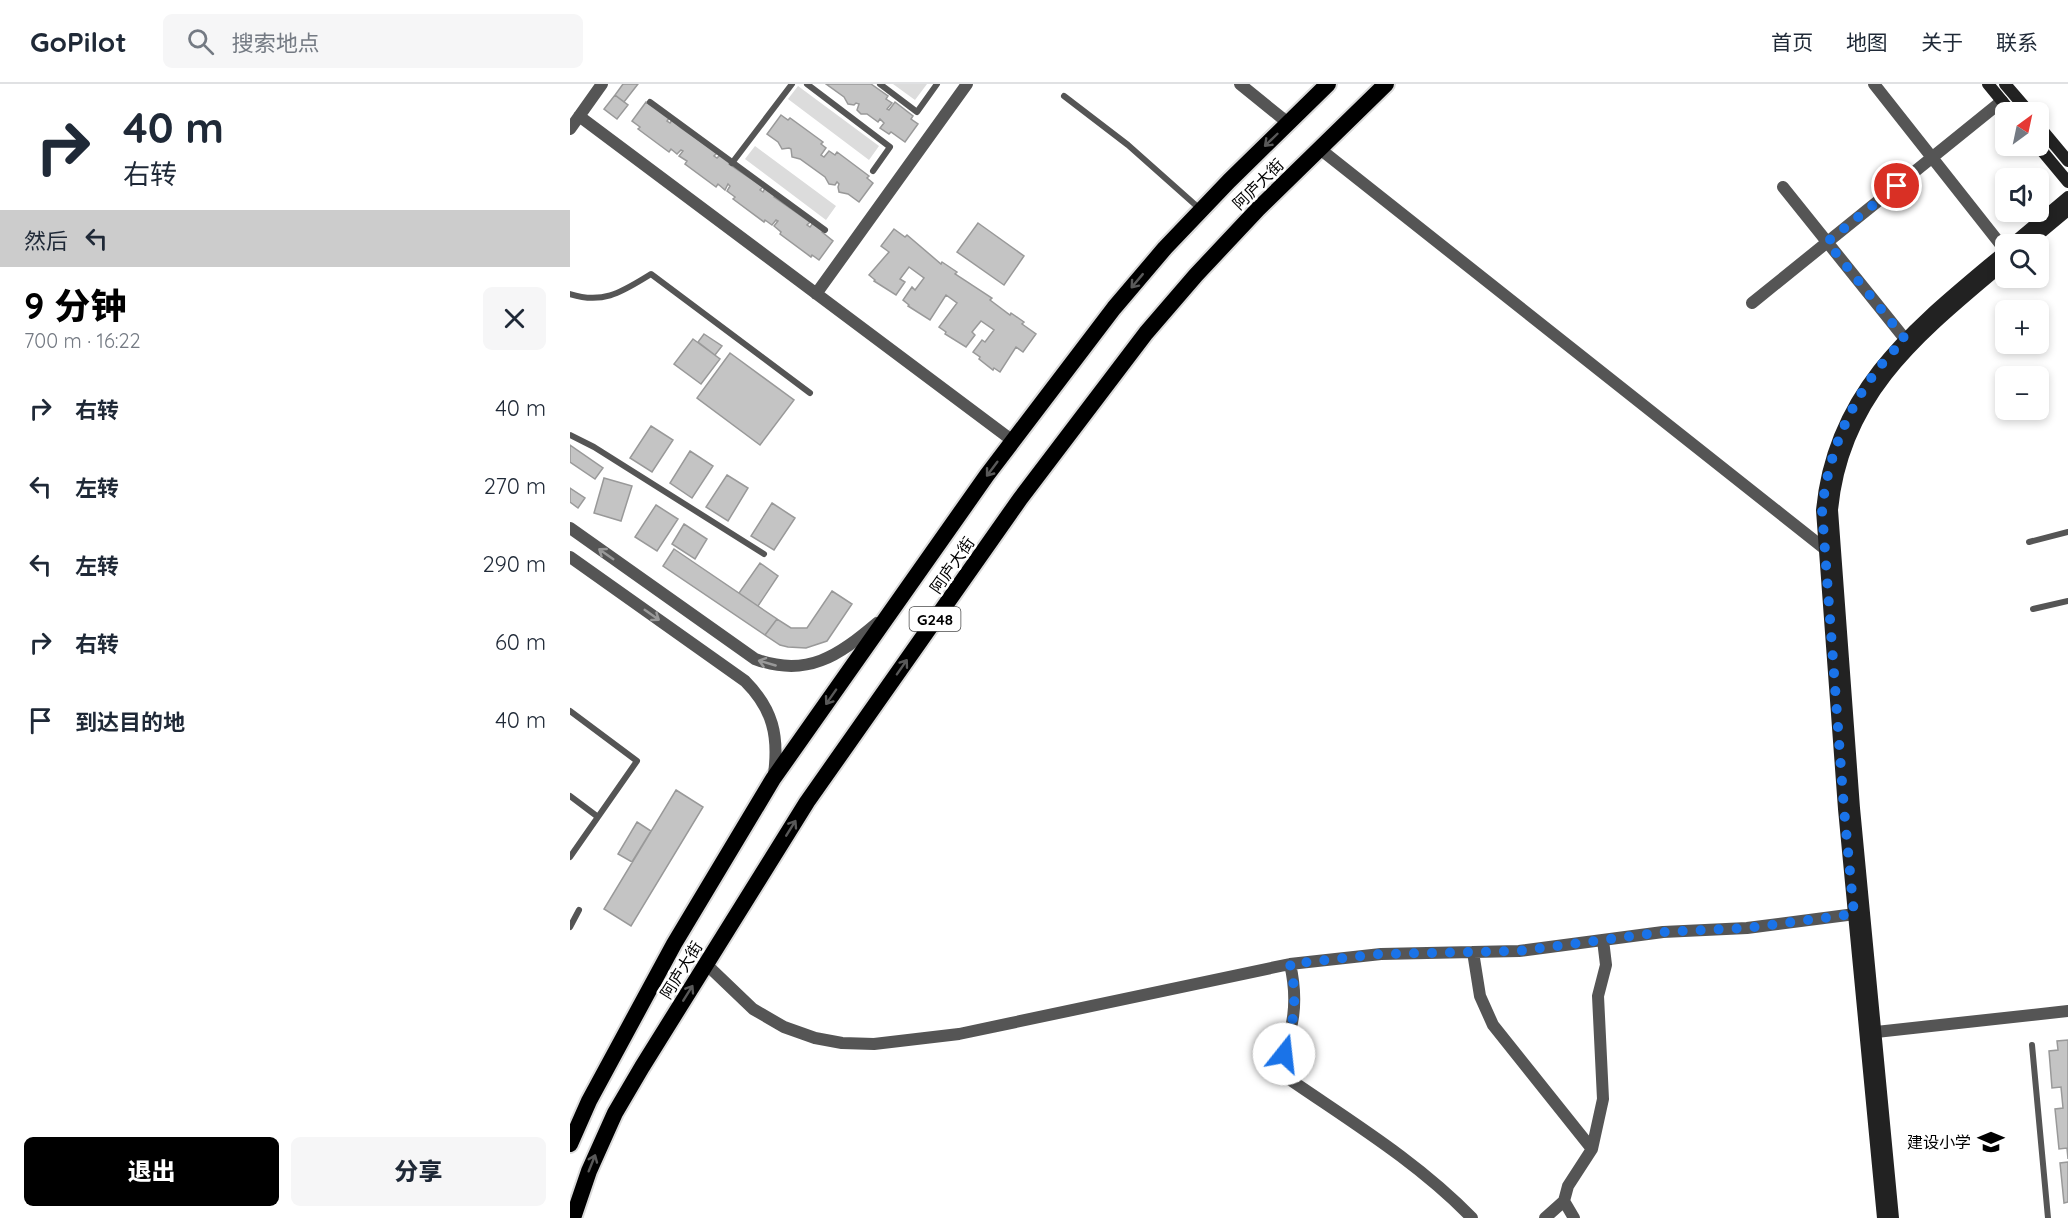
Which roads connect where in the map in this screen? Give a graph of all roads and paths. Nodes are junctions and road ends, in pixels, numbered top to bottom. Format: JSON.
{"nodes":[{"id":1,"x":602,"y":84,"type":"edge"},
{"id":2,"x":792,"y":84,"type":"edge"},
{"id":3,"x":807,"y":84,"type":"edge"},
{"id":4,"x":880,"y":84,"type":"edge"},
{"id":5,"x":937,"y":84,"type":"edge"},
{"id":6,"x":967,"y":84,"type":"edge"},
{"id":7,"x":1240,"y":84,"type":"edge"},
{"id":8,"x":1328,"y":84,"type":"edge"},
{"id":9,"x":1386,"y":84,"type":"edge"},
{"id":10,"x":1874,"y":84,"type":"edge"},
{"id":11,"x":1988,"y":84,"type":"edge"},
{"id":12,"x":2006,"y":84,"type":"edge"},
{"id":13,"x":1064,"y":96,"type":"dead end"},
{"id":14,"x":2002,"y":101,"type":"joint"},
{"id":15,"x":650,"y":102,"type":"dead end"},
{"id":16,"x":2021,"y":102,"type":"edge"},
{"id":17,"x":579,"y":116,"type":"junction"},
{"id":18,"x":1288,"y":123,"type":"junction"},
{"id":19,"x":570,"y":129,"type":"edge"},
{"id":20,"x":2049,"y":138,"type":"edge"},
{"id":21,"x":1320,"y":149,"type":"junction"},
{"id":22,"x":2046,"y":156,"type":"edge"},
{"id":23,"x":1932,"y":158,"type":"junction"},
{"id":24,"x":2068,"y":161,"type":"edge"},
{"id":25,"x":732,"y":163,"type":"junction"},
{"id":26,"x":873,"y":171,"type":"dead end"},
{"id":27,"x":2068,"y":182,"type":"edge"},
{"id":28,"x":1783,"y":187,"type":"dead end"},
{"id":29,"x":2068,"y":197,"type":"edge"},
{"id":30,"x":1201,"y":210,"type":"junction"},
{"id":31,"x":2068,"y":210,"type":"edge"},
{"id":32,"x":825,"y":230,"type":"dead end"},
{"id":33,"x":2024,"y":234,"type":"edge"},
{"id":34,"x":2039,"y":234,"type":"edge"},
{"id":35,"x":1995,"y":237,"type":"edge"},
{"id":36,"x":1827,"y":242,"type":"junction"},
{"id":37,"x":1995,"y":258,"type":"edge"},
{"id":38,"x":1995,"y":272,"type":"edge"},
{"id":39,"x":570,"y":294,"type":"edge"},
{"id":40,"x":816,"y":294,"type":"junction"},
{"id":41,"x":1752,"y":303,"type":"dead end"},
{"id":42,"x":1905,"y":339,"type":"junction"},
{"id":43,"x":810,"y":393,"type":"dead end"},
{"id":44,"x":570,"y":435,"type":"edge"},
{"id":45,"x":1013,"y":441,"type":"junction"},
{"id":46,"x":570,"y":528,"type":"edge"},
{"id":47,"x":2068,"y":532,"type":"edge"},
{"id":48,"x":2029,"y":542,"type":"dead end"},
{"id":49,"x":1825,"y":549,"type":"junction"},
{"id":50,"x":764,"y":554,"type":"dead end"},
{"id":51,"x":570,"y":557,"type":"edge"},
{"id":52,"x":2068,"y":601,"type":"edge"},
{"id":53,"x":2033,"y":609,"type":"dead end"},
{"id":54,"x":892,"y":611,"type":"junction"},
{"id":55,"x":570,"y":711,"type":"edge"},
{"id":56,"x":773,"y":779,"type":"junction"},
{"id":57,"x":570,"y":796,"type":"edge"},
{"id":58,"x":598,"y":817,"type":"junction"},
{"id":59,"x":570,"y":857,"type":"edge"},
{"id":60,"x":579,"y":910,"type":"dead end"},
{"id":61,"x":1854,"y":914,"type":"junction"},
{"id":62,"x":570,"y":927,"type":"edge"},
{"id":63,"x":1603,"y":940,"type":"junction"},
{"id":64,"x":1473,"y":952,"type":"junction"},
{"id":65,"x":706,"y":964,"type":"junction"},
{"id":66,"x":1290,"y":964,"type":"junction"},
{"id":67,"x":2068,"y":1011,"type":"edge"},
{"id":68,"x":1870,"y":1033,"type":"junction"},
{"id":69,"x":2032,"y":1045,"type":"dead end"},
{"id":70,"x":575,"y":1117,"type":"edge"},
{"id":71,"x":570,"y":1144,"type":"edge"},
{"id":72,"x":1592,"y":1149,"type":"junction"},
{"id":73,"x":1564,"y":1201,"type":"junction"},
{"id":74,"x":573,"y":1218,"type":"edge"},
{"id":75,"x":1472,"y":1218,"type":"edge"},
{"id":76,"x":1545,"y":1218,"type":"edge"},
{"id":77,"x":1574,"y":1218,"type":"edge"},
{"id":78,"x":1884,"y":1218,"type":"edge"},
{"id":79,"x":1893,"y":1218,"type":"edge"},
{"id":80,"x":2048,"y":1218,"type":"edge"}],
"edges":[{"from":1,"to":17,"type":"street"},
{"from":2,"to":25,"type":"lane"},
{"from":3,"to":26,"type":"lane"},
{"from":4,"to":5,"type":"lane"},
{"from":6,"to":40,"type":"street"},
{"from":7,"to":18,"type":"street"},
{"from":8,"to":18,"type":"highway","number":"G248"},
{"from":9,"to":21,"type":"highway","name":"阿庐大街","number":"G248"},
{"from":10,"to":23,"type":"street"},
{"from":11,"to":14,"type":"main road"},
{"from":12,"to":16,"type":"main road"},
{"from":13,"to":30,"type":"lane"},
{"from":14,"to":23,"type":"street"},
{"from":15,"to":25,"type":"lane"},
{"from":17,"to":19,"type":"street"},
{"from":17,"to":40,"type":"street"},
{"from":18,"to":30,"type":"highway","number":"G248","one_way":true},
{"from":20,"to":24,"type":"main road"},
{"from":21,"to":49,"type":"street"},
{"from":65,"to":21,"type":"highway","name":"阿庐大街","number":"G248","one_way":true},
{"from":22,"to":27,"type":"main road"},
{"from":23,"to":35,"type":"street"},
{"from":23,"to":36,"type":"street"},
{"from":25,"to":32,"type":"lane"},
{"from":28,"to":36,"type":"street"},
{"from":29,"to":33,"type":"main road"},
{"from":30,"to":45,"type":"highway","number":"G248","one_way":true},
{"from":31,"to":34,"type":"main road"},
{"from":36,"to":41,"type":"street"},
{"from":36,"to":42,"type":"street"},
{"from":37,"to":42,"type":"main road"},
{"from":38,"to":68,"type":"main road"},
{"from":39,"to":43,"type":"lane"},
{"from":40,"to":45,"type":"street"},
{"from":42,"to":49,"type":"main road"},
{"from":44,"to":50,"type":"lane"},
{"from":45,"to":54,"type":"highway","number":"G248","one_way":true},
{"from":54,"to":46,"type":"street","one_way":true},
{"from":47,"to":48,"type":"lane"},
{"from":49,"to":61,"type":"main road"},
{"from":51,"to":56,"type":"street","one_way":true},
{"from":52,"to":53,"type":"lane"},
{"from":54,"to":56,"type":"highway","number":"G248","one_way":true},
{"from":55,"to":58,"type":"lane"},
{"from":56,"to":70,"type":"highway","number":"G248"},
{"from":57,"to":58,"type":"lane"},
{"from":58,"to":59,"type":"lane"},
{"from":60,"to":62,"type":"lane"},
{"from":61,"to":63,"type":"street"},
{"from":61,"to":68,"type":"main road"},
{"from":63,"to":64,"type":"street"},
{"from":63,"to":72,"type":"street"},
{"from":64,"to":66,"type":"street"},
{"from":64,"to":72,"type":"street"},
{"from":65,"to":66,"type":"street"},
{"from":74,"to":65,"type":"highway","name":"阿庐大街","number":"G248","one_way":true},
{"from":66,"to":75,"type":"street"},
{"from":67,"to":68,"type":"street"},
{"from":68,"to":78,"type":"main road"},
{"from":68,"to":79,"type":"main road"},
{"from":69,"to":80,"type":"lane"},
{"from":70,"to":71,"type":"highway","number":"G248"},
{"from":72,"to":73,"type":"street"},
{"from":73,"to":76,"type":"street"},
{"from":73,"to":77,"type":"street"}]}
